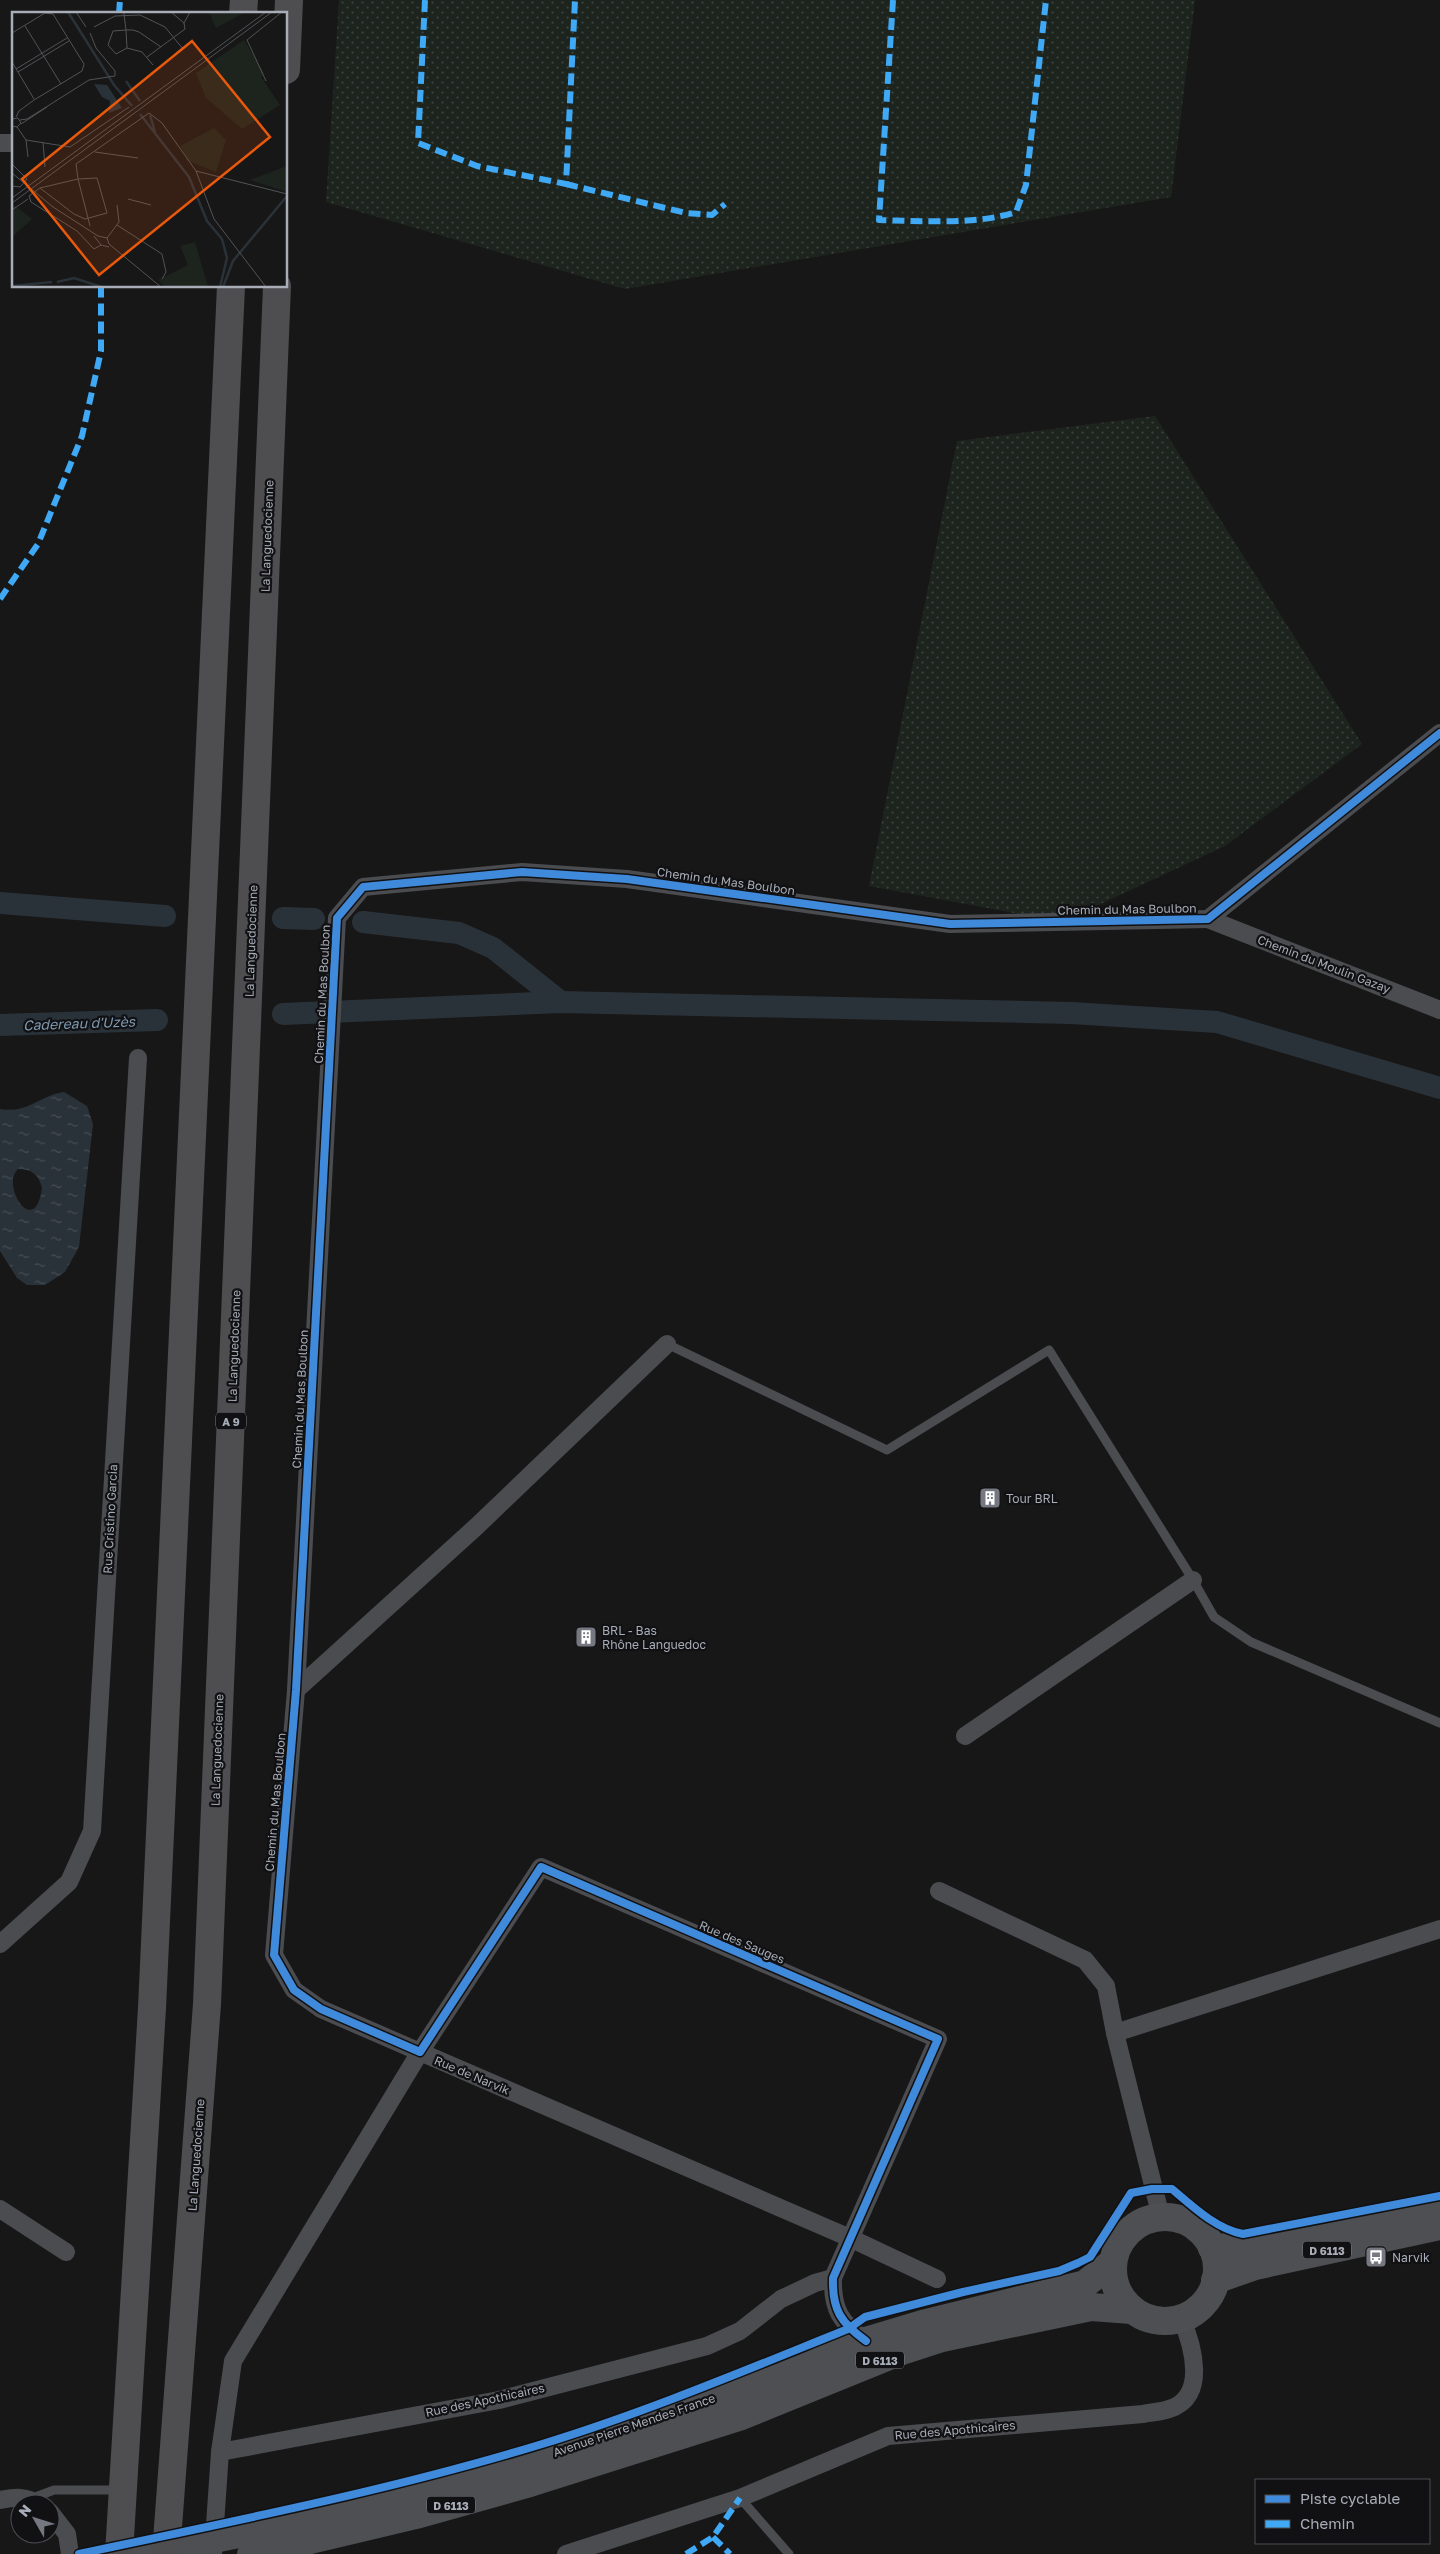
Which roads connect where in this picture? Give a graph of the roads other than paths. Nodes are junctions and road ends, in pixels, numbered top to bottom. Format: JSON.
{"nodes":[{"id":1,"x":289,"y":0,"type":"edge"},
{"id":2,"x":288,"y":23,"type":"edge"},
{"id":3,"x":231,"y":288,"type":"edge"},
{"id":4,"x":277,"y":288,"type":"edge"},
{"id":5,"x":1440,"y":733,"type":"edge"},
{"id":6,"x":1208,"y":919,"type":"junction"},
{"id":7,"x":1440,"y":1010,"type":"edge"},
{"id":8,"x":138,"y":1058,"type":"dead end"},
{"id":9,"x":667,"y":1344,"type":"joint"},
{"id":10,"x":1193,"y":1580,"type":"junction"},
{"id":11,"x":296,"y":1690,"type":"junction"},
{"id":12,"x":1440,"y":1723,"type":"edge"},
{"id":13,"x":966,"y":1736,"type":"dead end"},
{"id":14,"x":939,"y":1891,"type":"dead end"},
{"id":15,"x":1440,"y":1929,"type":"edge"},
{"id":16,"x":0,"y":1944,"type":"edge"},
{"id":17,"x":1115,"y":2032,"type":"junction"},
{"id":18,"x":420,"y":2052,"type":"junction"},
{"id":19,"x":1440,"y":2206,"type":"edge"},
{"id":20,"x":0,"y":2209,"type":"edge"},
{"id":21,"x":1161,"y":2217,"type":"junction"},
{"id":22,"x":1440,"y":2226,"type":"edge"},
{"id":23,"x":850,"y":2238,"type":"junction"},
{"id":24,"x":1212,"y":2248,"type":"junction"},
{"id":25,"x":66,"y":2252,"type":"dead end"},
{"id":26,"x":1113,"y":2262,"type":"junction"},
{"id":27,"x":833,"y":2278,"type":"junction"},
{"id":28,"x":937,"y":2279,"type":"dead end"},
{"id":29,"x":1215,"y":2280,"type":"junction"},
{"id":30,"x":1132,"y":2310,"type":"junction"},
{"id":31,"x":1181,"y":2318,"type":"junction"},
{"id":32,"x":866,"y":2341,"type":"junction"},
{"id":33,"x":220,"y":2452,"type":"junction"},
{"id":34,"x":123,"y":2490,"type":"junction"},
{"id":35,"x":47,"y":2494,"type":"edge"},
{"id":36,"x":740,"y":2498,"type":"junction"},
{"id":37,"x":60,"y":2525,"type":"edge"},
{"id":38,"x":258,"y":2545,"type":"edge"},
{"id":39,"x":70,"y":2554,"type":"edge"},
{"id":40,"x":119,"y":2554,"type":"edge"},
{"id":41,"x":141,"y":2554,"type":"edge"},
{"id":42,"x":166,"y":2554,"type":"edge"},
{"id":43,"x":213,"y":2554,"type":"edge"},
{"id":44,"x":566,"y":2554,"type":"edge"},
{"id":45,"x":789,"y":2554,"type":"edge"}],
"edges":[{"from":1,"to":2,"type":"highway"},
{"from":3,"to":34,"type":"highway"},
{"from":4,"to":42,"type":"highway","name":"La Languedocienne","number":"A 9"},
{"from":5,"to":6,"type":"street","name":"Chemin du Mas Boulbon"},
{"from":6,"to":7,"type":"street","name":"Chemin du Moulin Gazay"},
{"from":6,"to":11,"type":"street","name":"Chemin du Mas Boulbon"},
{"from":8,"to":16,"type":"street","name":"Rue Cristino Garcia"},
{"from":9,"to":10,"type":"lane"},
{"from":9,"to":11,"type":"street"},
{"from":10,"to":12,"type":"lane"},
{"from":10,"to":13,"type":"street"},
{"from":11,"to":18,"type":"street","name":"Chemin du Mas Boulbon"},
{"from":14,"to":17,"type":"street"},
{"from":15,"to":17,"type":"street"},
{"from":17,"to":21,"type":"street"},
{"from":18,"to":23,"type":"street","name":"Rue de Narvik"},
{"from":18,"to":23,"type":"street","name":"Rue des Sauges"},
{"from":18,"to":33,"type":"street","name":"Rue de Narvik"},
{"from":19,"to":24,"type":"main road","number":"D 6113"},
{"from":20,"to":25,"type":"street"},
{"from":21,"to":24,"type":"main road"},
{"from":21,"to":26,"type":"main road"},
{"from":22,"to":29,"type":"main road","number":"D 6113"},
{"from":23,"to":27,"type":"street"},
{"from":23,"to":28,"type":"street","name":"Rue de Narvik"},
{"from":24,"to":29,"type":"main road"},
{"from":26,"to":30,"type":"main road"},
{"from":26,"to":32,"type":"main road","name":"Avenue Pierre Mendes France","number":"D 6113"},
{"from":27,"to":32,"type":"street"},
{"from":27,"to":33,"type":"street","name":"Rue des Apothicaires"},
{"from":29,"to":31,"type":"main road"},
{"from":30,"to":31,"type":"main road"},
{"from":30,"to":38,"type":"main road","name":"Avenue Pierre Mendes France","number":"D 6113"},
{"from":31,"to":36,"type":"street","name":"Rue des Apothicaires"},
{"from":32,"to":38,"type":"main road","name":"Avenue Pierre Mendes France","number":"D 6113"},
{"from":33,"to":43,"type":"street"},
{"from":34,"to":35,"type":"lane"},
{"from":34,"to":40,"type":"highway"},
{"from":36,"to":44,"type":"street","name":"Rue des Apothicaires"},
{"from":36,"to":45,"type":"lane"},
{"from":37,"to":39,"type":"street"},
{"from":38,"to":41,"type":"main road","name":"Avenue Pierre Mendes France","number":"D 6113"}]}
